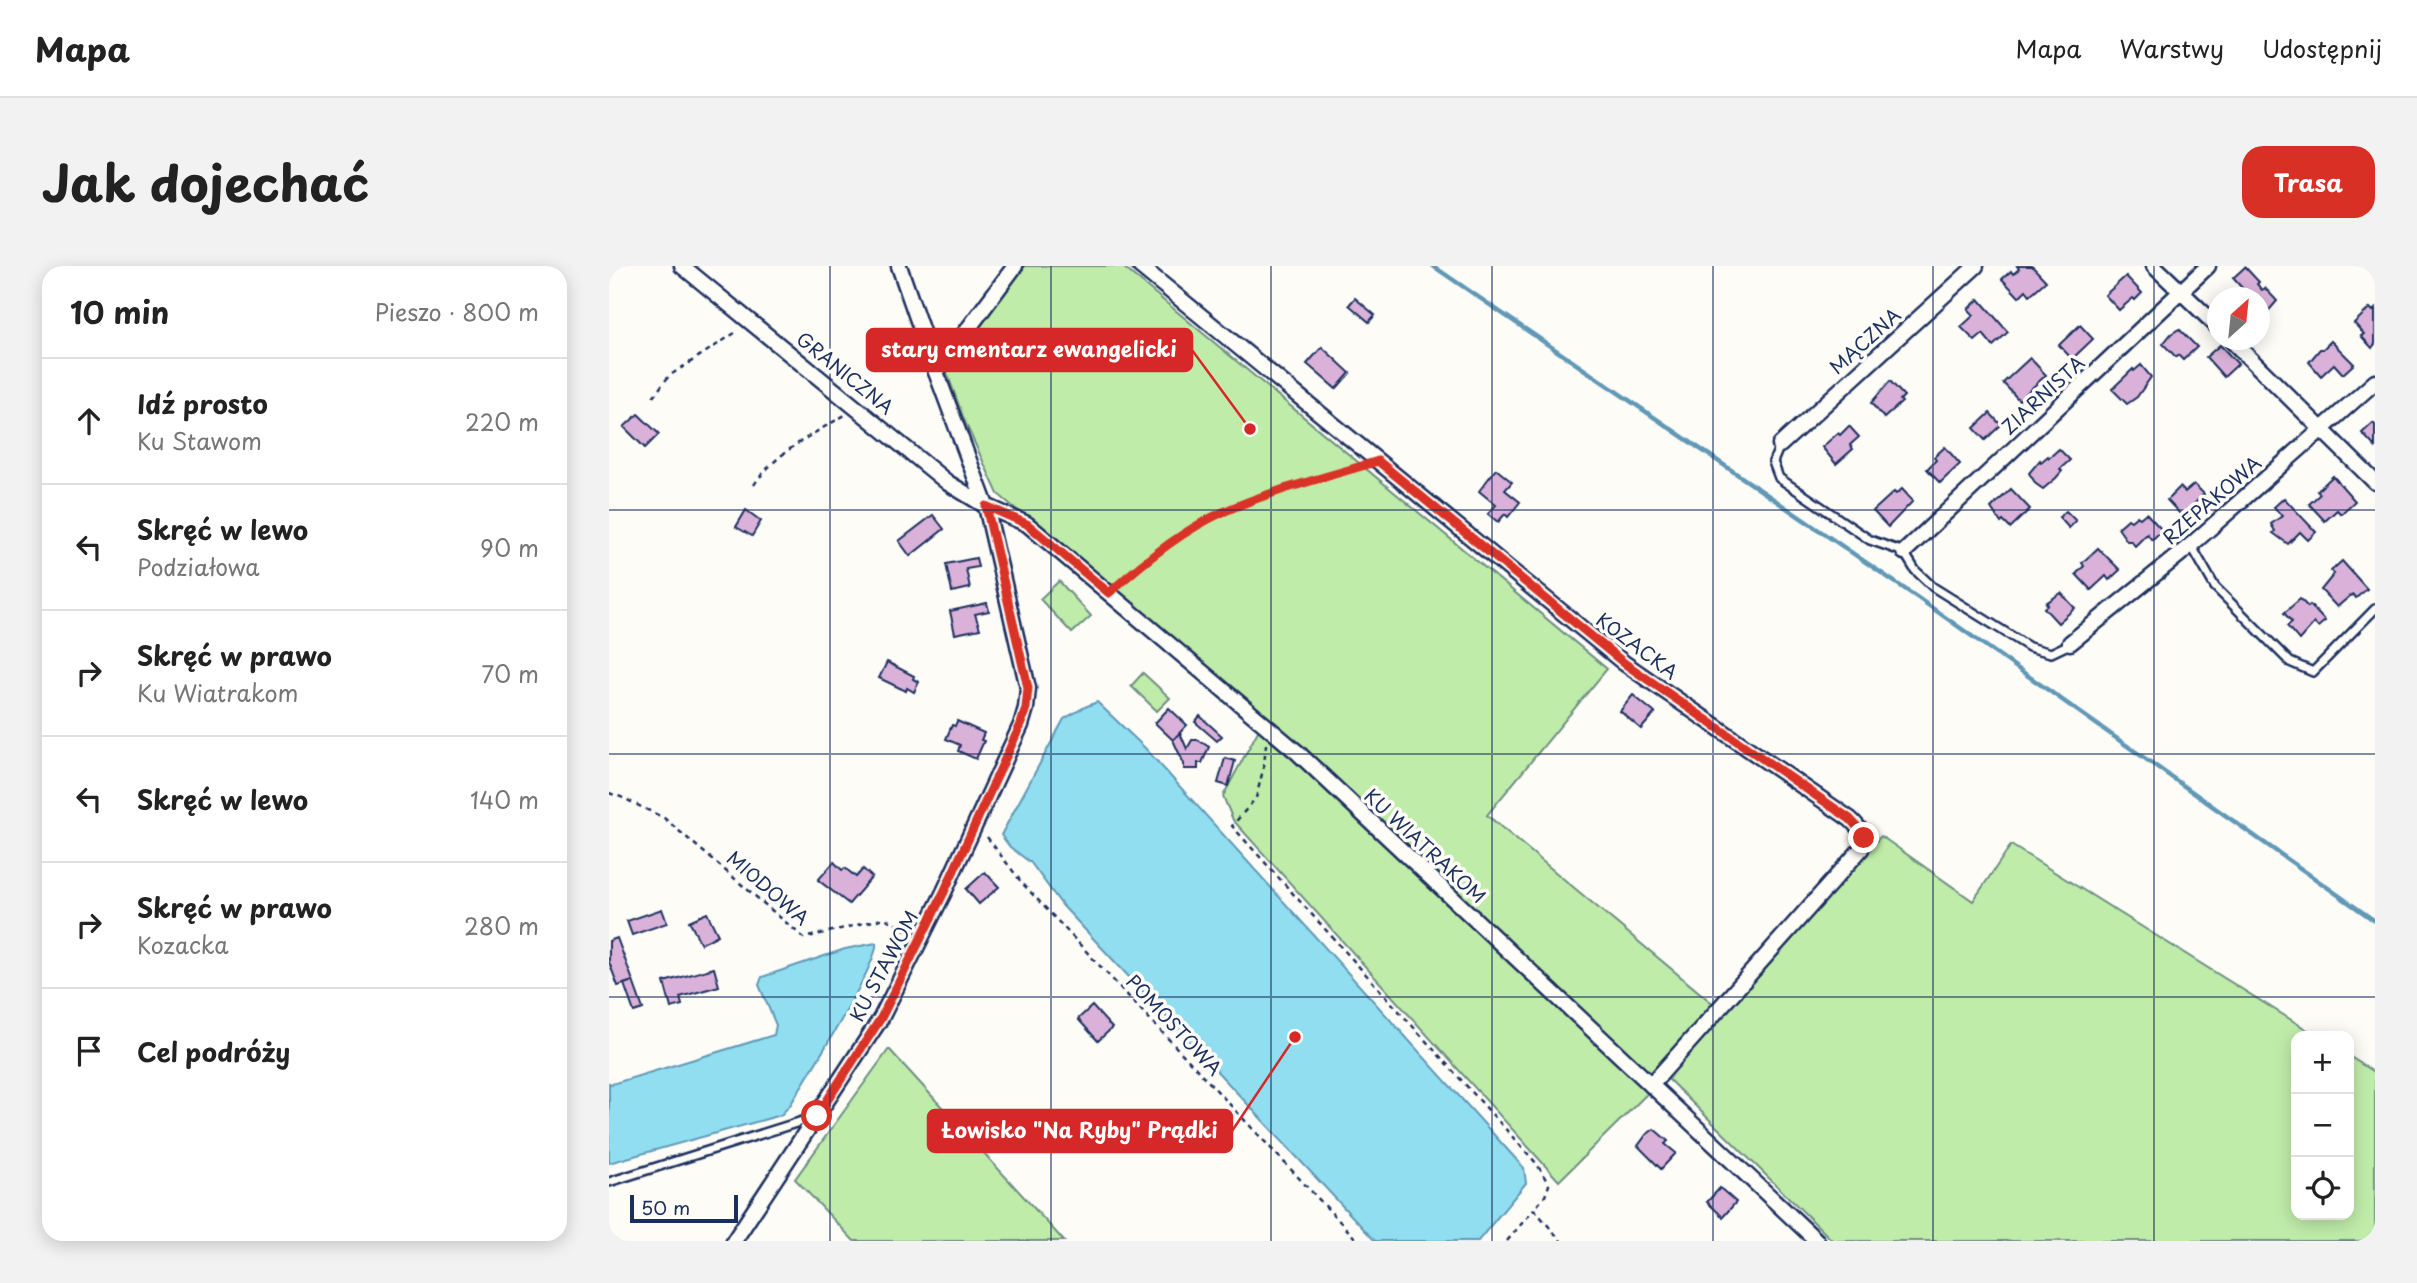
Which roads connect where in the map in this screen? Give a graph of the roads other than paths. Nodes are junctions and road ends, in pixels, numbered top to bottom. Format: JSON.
{"nodes":[{"id":1,"x":682,"y":266,"type":"edge"},
{"id":2,"x":899,"y":266,"type":"edge"},
{"id":3,"x":1015,"y":266,"type":"edge"},
{"id":4,"x":1140,"y":266,"type":"edge"},
{"id":5,"x":1976,"y":266,"type":"edge"},
{"id":6,"x":2154,"y":266,"type":"edge"},
{"id":7,"x":2208,"y":266,"type":"edge"},
{"id":8,"x":2181,"y":291,"type":"junction"},
{"id":9,"x":2207,"y":316,"type":"edge"},
{"id":10,"x":2241,"y":350,"type":"edge"},
{"id":11,"x":936,"y":372,"type":"junction"},
{"id":12,"x":2375,"y":382,"type":"edge"},
{"id":13,"x":2323,"y":428,"type":"junction"},
{"id":14,"x":1780,"y":444,"type":"joint"},
{"id":15,"x":2375,"y":482,"type":"edge"},
{"id":16,"x":986,"y":506,"type":"junction"},
{"id":17,"x":2191,"y":545,"type":"junction"},
{"id":18,"x":1904,"y":552,"type":"junction"},
{"id":19,"x":2375,"y":609,"type":"edge"},
{"id":20,"x":2070,"y":643,"type":"joint"},
{"id":21,"x":1651,"y":1085,"type":"junction"},
{"id":22,"x":817,"y":1116,"type":"junction"},
{"id":23,"x":609,"y":1182,"type":"edge"},
{"id":24,"x":734,"y":1241,"type":"edge"},
{"id":25,"x":1817,"y":1241,"type":"edge"}],
"edges":[{"from":1,"to":16,"type":"street","name":"GRANICZNA"},
{"from":2,"to":11,"type":"street"},
{"from":3,"to":11,"type":"street"},
{"from":4,"to":21,"type":"street","name":"KOZACKA"},
{"from":5,"to":14,"type":"street","name":"MĄCZNA"},
{"from":6,"to":8,"type":"street"},
{"from":7,"to":8,"type":"street","name":"ZIARNISTA"},
{"from":8,"to":9,"type":"street"},
{"from":8,"to":18,"type":"street","name":"ZIARNISTA"},
{"from":10,"to":13,"type":"street"},
{"from":11,"to":16,"type":"street"},
{"from":12,"to":13,"type":"street","name":"RZEPAKOWA"},
{"from":13,"to":15,"type":"street"},
{"from":13,"to":17,"type":"street","name":"RZEPAKOWA"},
{"from":14,"to":18,"type":"lane"},
{"from":16,"to":21,"type":"street","name":"KU WIATRAKOM"},
{"from":16,"to":22,"type":"street","name":"KU STAWOM"},
{"from":17,"to":19,"type":"lane"},
{"from":17,"to":20,"type":"street","name":"RZEPAKOWA"},
{"from":18,"to":20,"type":"lane"},
{"from":21,"to":25,"type":"street","name":"KU WIATRAKOM"},
{"from":22,"to":23,"type":"lane"},
{"from":22,"to":24,"type":"street","name":"KU STAWOM"}]}
